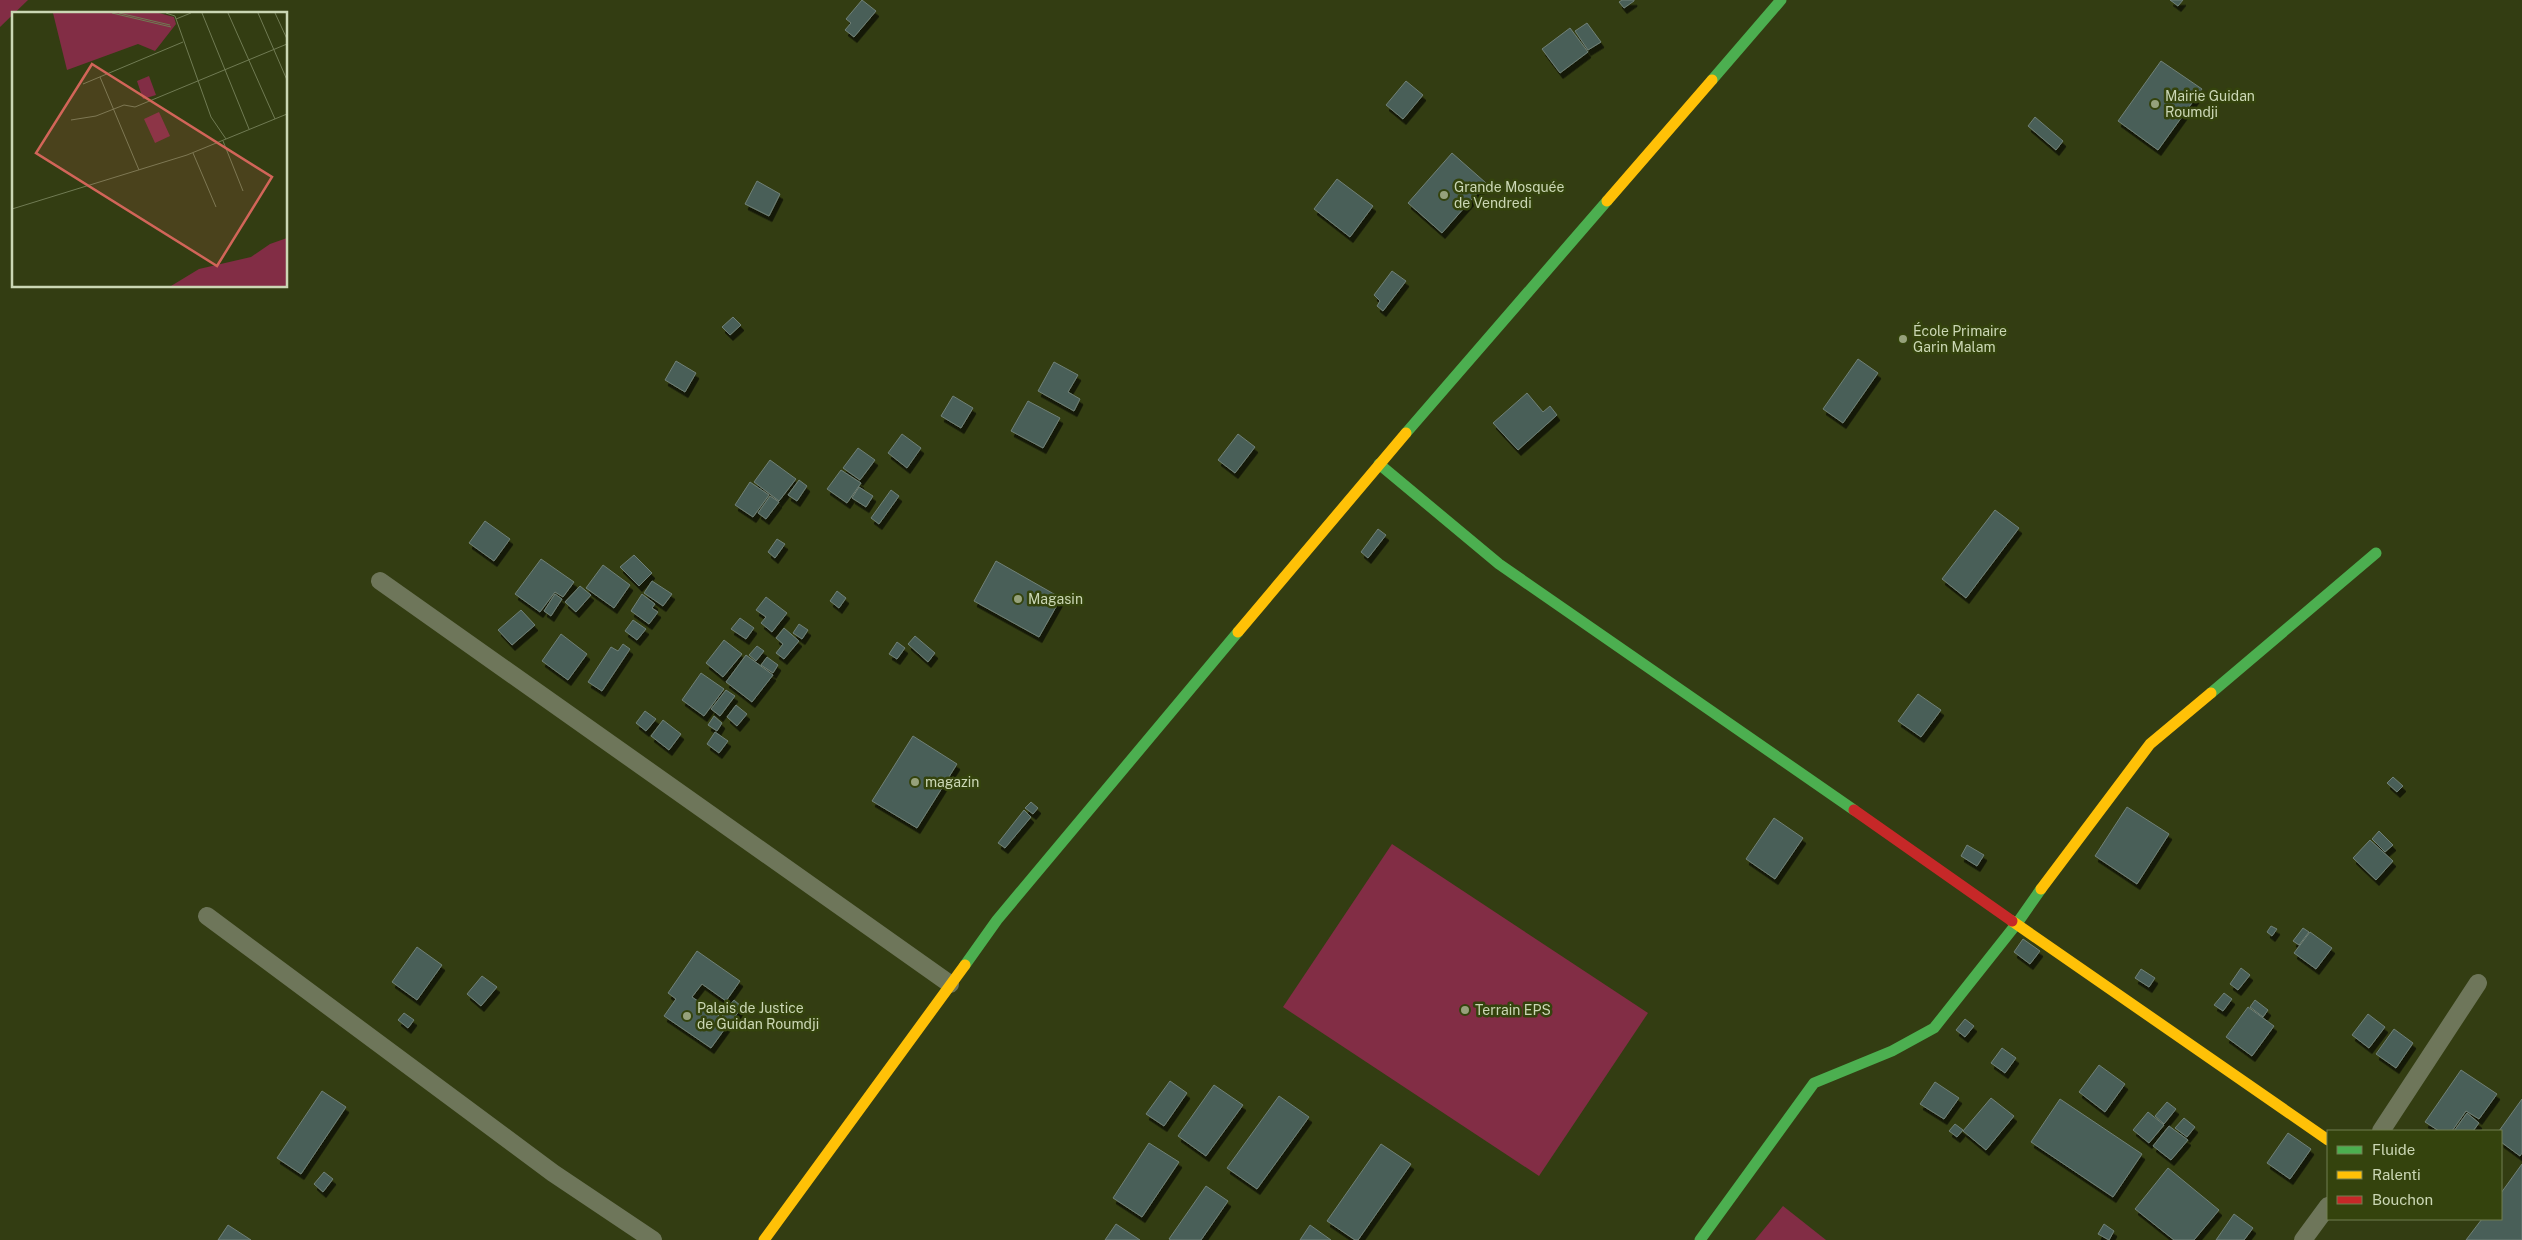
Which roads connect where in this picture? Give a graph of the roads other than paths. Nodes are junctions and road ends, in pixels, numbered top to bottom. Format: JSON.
{"nodes":[{"id":1,"x":1781,"y":0,"type":"edge"},
{"id":2,"x":1379,"y":464,"type":"junction"},
{"id":3,"x":2376,"y":553,"type":"dead end"},
{"id":4,"x":380,"y":581,"type":"dead end"},
{"id":5,"x":207,"y":916,"type":"dead end"},
{"id":6,"x":2018,"y":922,"type":"junction"},
{"id":7,"x":2478,"y":983,"type":"dead end"},
{"id":8,"x":950,"y":984,"type":"junction"},
{"id":9,"x":2382,"y":1130,"type":"edge"},
{"id":10,"x":2327,"y":1139,"type":"edge"},
{"id":11,"x":2327,"y":1207,"type":"edge"},
{"id":12,"x":652,"y":1240,"type":"edge"},
{"id":13,"x":764,"y":1240,"type":"edge"},
{"id":14,"x":1700,"y":1240,"type":"edge"},
{"id":15,"x":2303,"y":1240,"type":"edge"}],
"edges":[{"from":1,"to":2,"type":"main road"},
{"from":2,"to":6,"type":"main road"},
{"from":2,"to":8,"type":"main road"},
{"from":3,"to":6,"type":"main road"},
{"from":4,"to":8,"type":"street"},
{"from":5,"to":12,"type":"street"},
{"from":6,"to":10,"type":"main road"},
{"from":6,"to":14,"type":"main road"},
{"from":7,"to":9,"type":"street"},
{"from":8,"to":13,"type":"main road"},
{"from":11,"to":15,"type":"street"}]}
